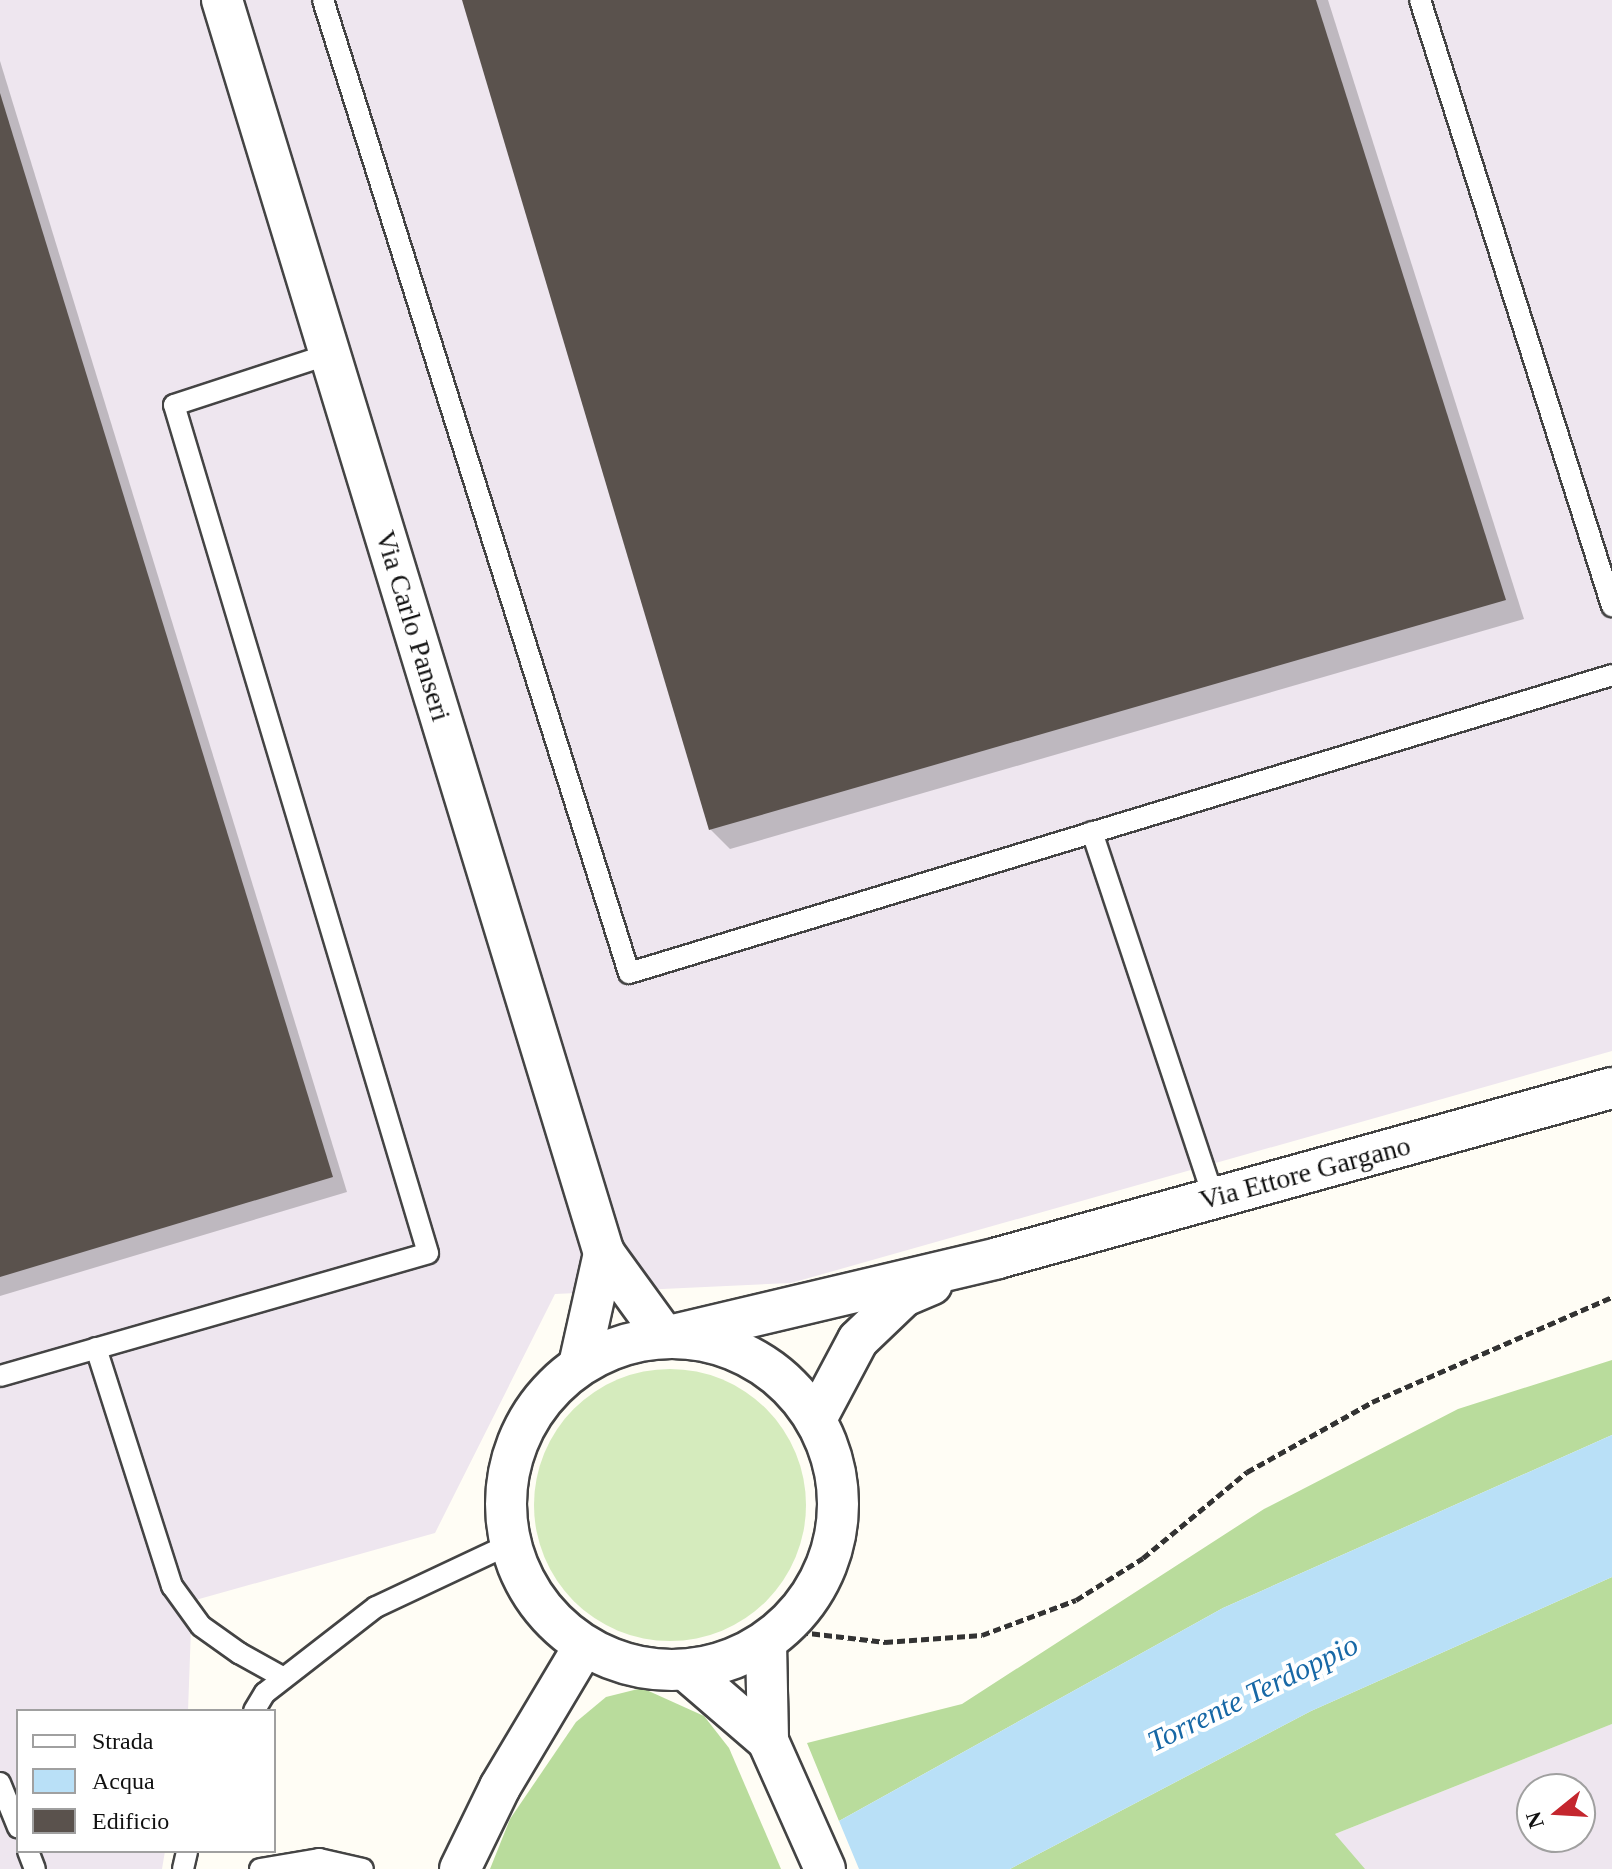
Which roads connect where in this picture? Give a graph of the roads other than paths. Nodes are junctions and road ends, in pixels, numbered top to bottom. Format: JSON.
{"nodes":[{"id":1,"x":222,"y":0,"type":"edge"},
{"id":2,"x":323,"y":0,"type":"edge"},
{"id":3,"x":1420,"y":0,"type":"edge"},
{"id":4,"x":330,"y":354,"type":"junction"},
{"id":5,"x":1612,"y":606,"type":"edge"},
{"id":6,"x":1612,"y":675,"type":"edge"},
{"id":7,"x":1092,"y":832,"type":"junction"},
{"id":8,"x":1612,"y":1088,"type":"edge"},
{"id":9,"x":1214,"y":1198,"type":"junction"},
{"id":10,"x":604,"y":1253,"type":"junction"},
{"id":11,"x":998,"y":1258,"type":"junction"},
{"id":12,"x":665,"y":1337,"type":"junction"},
{"id":13,"x":96,"y":1348,"type":"junction"},
{"id":14,"x":579,"y":1365,"type":"junction"},
{"id":15,"x":0,"y":1376,"type":"edge"},
{"id":16,"x":816,"y":1419,"type":"junction"},
{"id":17,"x":510,"y":1544,"type":"junction"},
{"id":18,"x":774,"y":1636,"type":"junction"},
{"id":19,"x":584,"y":1646,"type":"junction"},
{"id":20,"x":687,"y":1671,"type":"junction"},
{"id":21,"x":284,"y":1678,"type":"junction"},
{"id":22,"x":255,"y":1709,"type":"edge"},
{"id":23,"x":768,"y":1741,"type":"junction"},
{"id":24,"x":0,"y":1783,"type":"edge"},
{"id":25,"x":16,"y":1822,"type":"edge"},
{"id":26,"x":260,"y":1869,"type":"edge"},
{"id":27,"x":363,"y":1869,"type":"edge"},
{"id":28,"x":460,"y":1869,"type":"edge"},
{"id":29,"x":825,"y":1869,"type":"edge"}],
"edges":[{"from":1,"to":4,"type":"street","name":"Via Carlo Panseri"},
{"from":2,"to":7,"type":"lane"},
{"from":3,"to":5,"type":"lane"},
{"from":4,"to":10,"type":"street","name":"Via Carlo Panseri"},
{"from":4,"to":13,"type":"lane"},
{"from":6,"to":7,"type":"lane"},
{"from":7,"to":9,"type":"lane"},
{"from":8,"to":9,"type":"street","name":"Via Ettore Gargano"},
{"from":9,"to":11,"type":"street","name":"Via Ettore Gargano"},
{"from":10,"to":12,"type":"street","name":"Via Carlo Panseri"},
{"from":10,"to":14,"type":"street","name":"Via Carlo Panseri"},
{"from":11,"to":12,"type":"street","name":"Via Ettore Gargano"},
{"from":11,"to":16,"type":"street","name":"Via Ettore Gargano"},
{"from":12,"to":14,"type":"street"},
{"from":12,"to":16,"type":"street"},
{"from":13,"to":15,"type":"lane"},
{"from":13,"to":21,"type":"lane"},
{"from":14,"to":17,"type":"street"},
{"from":16,"to":18,"type":"street"},
{"from":17,"to":19,"type":"street"},
{"from":17,"to":21,"type":"lane"},
{"from":18,"to":20,"type":"street"},
{"from":18,"to":23,"type":"street"},
{"from":19,"to":20,"type":"street"},
{"from":19,"to":28,"type":"street"},
{"from":20,"to":23,"type":"street"},
{"from":21,"to":22,"type":"lane"},
{"from":23,"to":29,"type":"street"},
{"from":24,"to":25,"type":"lane"},
{"from":26,"to":27,"type":"lane"}]}
